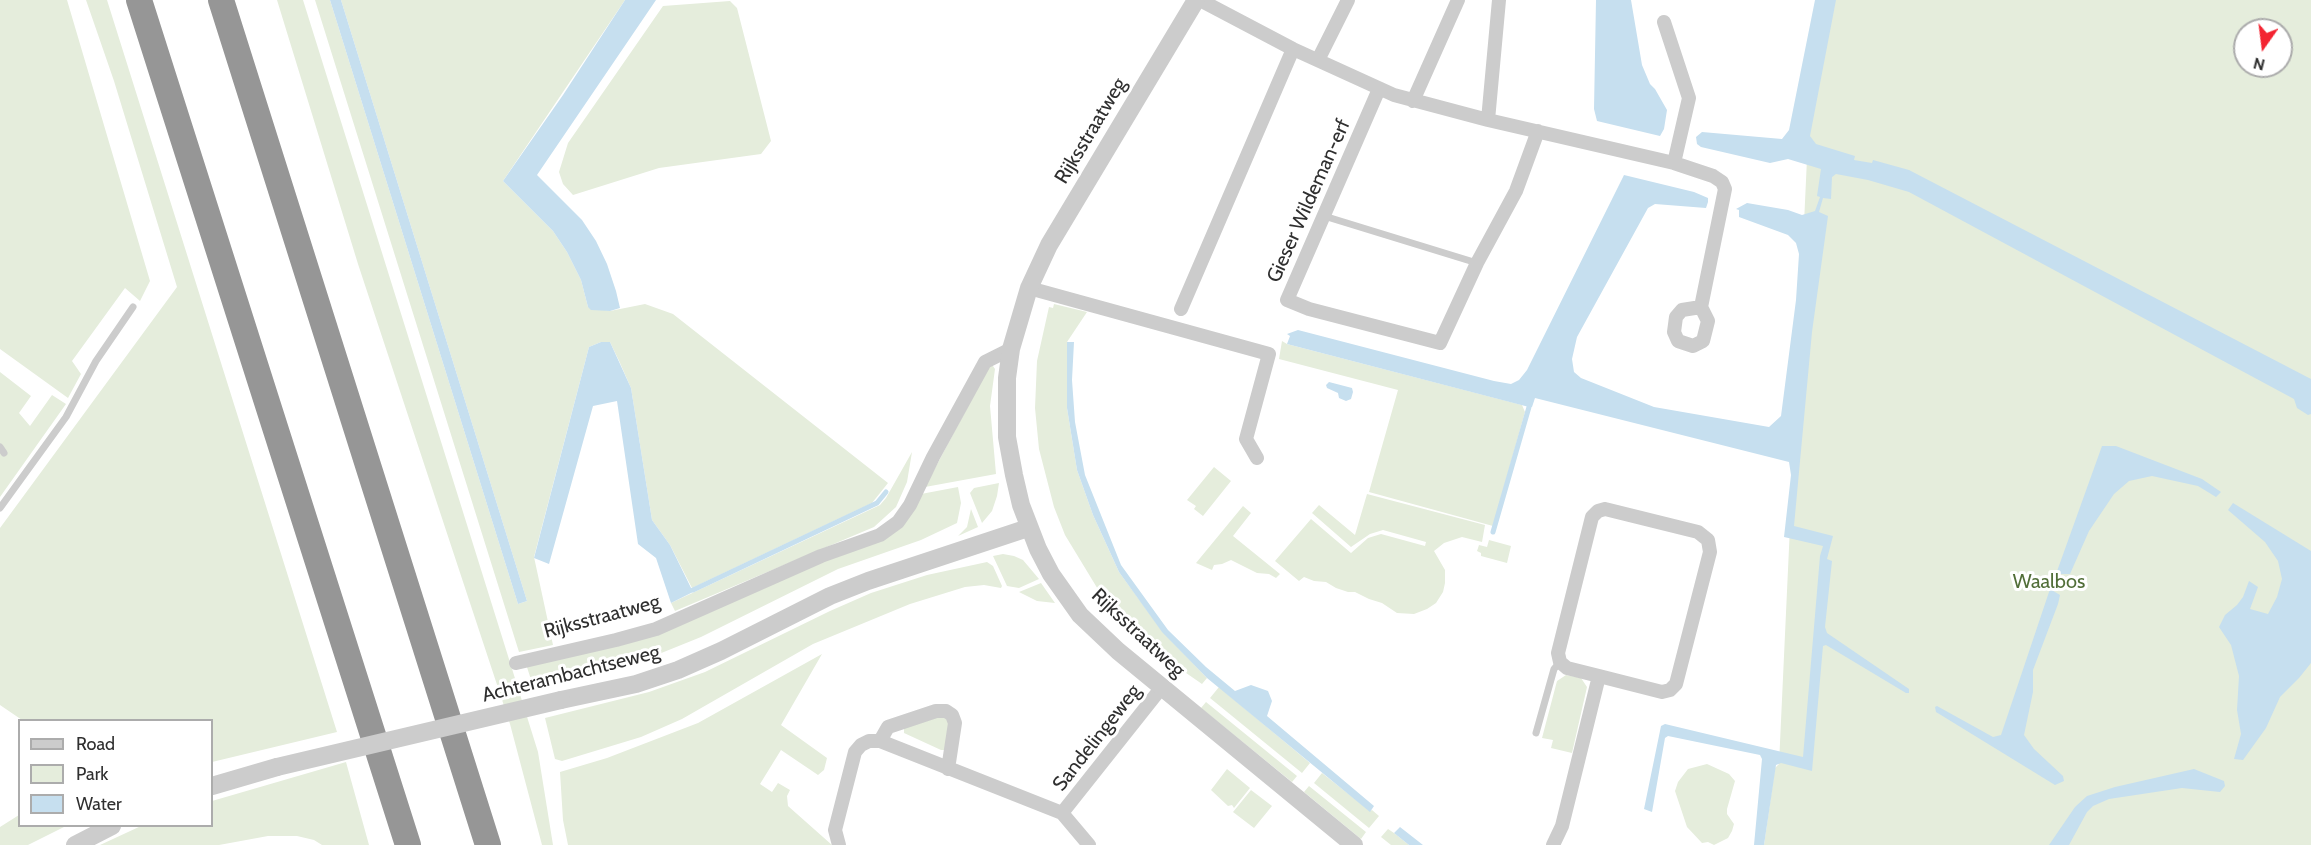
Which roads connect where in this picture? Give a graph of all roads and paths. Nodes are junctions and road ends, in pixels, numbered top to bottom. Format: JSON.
{"nodes":[{"id":1,"x":139,"y":0,"type":"edge"},
{"id":2,"x":220,"y":0,"type":"edge"},
{"id":3,"x":1198,"y":0,"type":"edge"},
{"id":4,"x":1348,"y":0,"type":"edge"},
{"id":5,"x":1458,"y":0,"type":"edge"},
{"id":6,"x":1499,"y":0,"type":"edge"},
{"id":7,"x":1664,"y":22,"type":"dead end"},
{"id":8,"x":1293,"y":49,"type":"junction"},
{"id":9,"x":1318,"y":60,"type":"junction"},
{"id":10,"x":1379,"y":89,"type":"junction"},
{"id":11,"x":1413,"y":101,"type":"junction"},
{"id":12,"x":1488,"y":120,"type":"junction"},
{"id":13,"x":1538,"y":131,"type":"junction"},
{"id":14,"x":1674,"y":163,"type":"junction"},
{"id":15,"x":1324,"y":216,"type":"junction"},
{"id":16,"x":1477,"y":263,"type":"junction"},
{"id":17,"x":1029,"y":288,"type":"junction"},
{"id":18,"x":133,"y":307,"type":"dead end"},
{"id":19,"x":1701,"y":307,"type":"dead end"},
{"id":20,"x":1181,"y":309,"type":"dead end"},
{"id":21,"x":1011,"y":349,"type":"junction"},
{"id":22,"x":1257,"y":458,"type":"dead end"},
{"id":23,"x":0,"y":508,"type":"edge"},
{"id":24,"x":1028,"y":528,"type":"junction"},
{"id":25,"x":1560,"y":662,"type":"junction"},
{"id":26,"x":516,"y":663,"type":"dead end"},
{"id":27,"x":1599,"y":676,"type":"junction"},
{"id":28,"x":1162,"y":687,"type":"junction"},
{"id":29,"x":1536,"y":733,"type":"dead end"},
{"id":30,"x":374,"y":741,"type":"junction"},
{"id":31,"x":880,"y":741,"type":"junction"},
{"id":32,"x":948,"y":769,"type":"junction"},
{"id":33,"x":213,"y":786,"type":"edge"},
{"id":34,"x":1062,"y":813,"type":"junction"},
{"id":35,"x":108,"y":827,"type":"edge"},
{"id":36,"x":75,"y":845,"type":"edge"},
{"id":37,"x":393,"y":845,"type":"edge"},
{"id":38,"x":408,"y":845,"type":"edge"},
{"id":39,"x":488,"y":845,"type":"edge"},
{"id":40,"x":839,"y":845,"type":"edge"},
{"id":41,"x":1089,"y":845,"type":"edge"},
{"id":42,"x":1354,"y":845,"type":"edge"},
{"id":43,"x":1553,"y":845,"type":"edge"}],
"edges":[{"from":1,"to":30,"type":"highway"},
{"from":2,"to":39,"type":"highway"},
{"from":3,"to":8,"type":"street"},
{"from":3,"to":17,"type":"street","name":"Rijksstraatweg"},
{"from":4,"to":9,"type":"street"},
{"from":5,"to":11,"type":"street"},
{"from":6,"to":12,"type":"street"},
{"from":7,"to":14,"type":"street"},
{"from":8,"to":9,"type":"street"},
{"from":8,"to":20,"type":"street"},
{"from":9,"to":10,"type":"street"},
{"from":10,"to":11,"type":"street"},
{"from":10,"to":15,"type":"street","name":"Gieser Wildeman-erf"},
{"from":11,"to":12,"type":"street"},
{"from":12,"to":13,"type":"street"},
{"from":13,"to":14,"type":"street"},
{"from":13,"to":16,"type":"street","name":"Gieser Wildeman-erf"},
{"from":14,"to":19,"type":"street"},
{"from":15,"to":16,"type":"lane"},
{"from":15,"to":16,"type":"street","name":"Gieser Wildeman-erf"},
{"from":17,"to":21,"type":"street","name":"Rijksstraatweg"},
{"from":17,"to":22,"type":"street"},
{"from":18,"to":23,"type":"lane"},
{"from":21,"to":24,"type":"street","name":"Rijksstraatweg"},
{"from":21,"to":26,"type":"street","name":"Rijksstraatweg"},
{"from":24,"to":28,"type":"street","name":"Rijksstraatweg"},
{"from":24,"to":33,"type":"street","name":"Achterambachtseweg","bridge":true},
{"from":25,"to":27,"type":"street"},
{"from":25,"to":27,"type":"street"},
{"from":25,"to":29,"type":"lane"},
{"from":27,"to":43,"type":"street"},
{"from":28,"to":34,"type":"street","name":"Sandelingeweg"},
{"from":28,"to":42,"type":"street","name":"Rijksstraatweg"},
{"from":30,"to":37,"type":"highway"},
{"from":30,"to":38,"type":"highway"},
{"from":31,"to":32,"type":"street","name":"Sandelingeweg"},
{"from":31,"to":32,"type":"street"},
{"from":31,"to":40,"type":"street"},
{"from":32,"to":34,"type":"street","name":"Sandelingeweg"},
{"from":34,"to":41,"type":"street","name":"Sandelingeweg"},
{"from":35,"to":36,"type":"street"}]}
